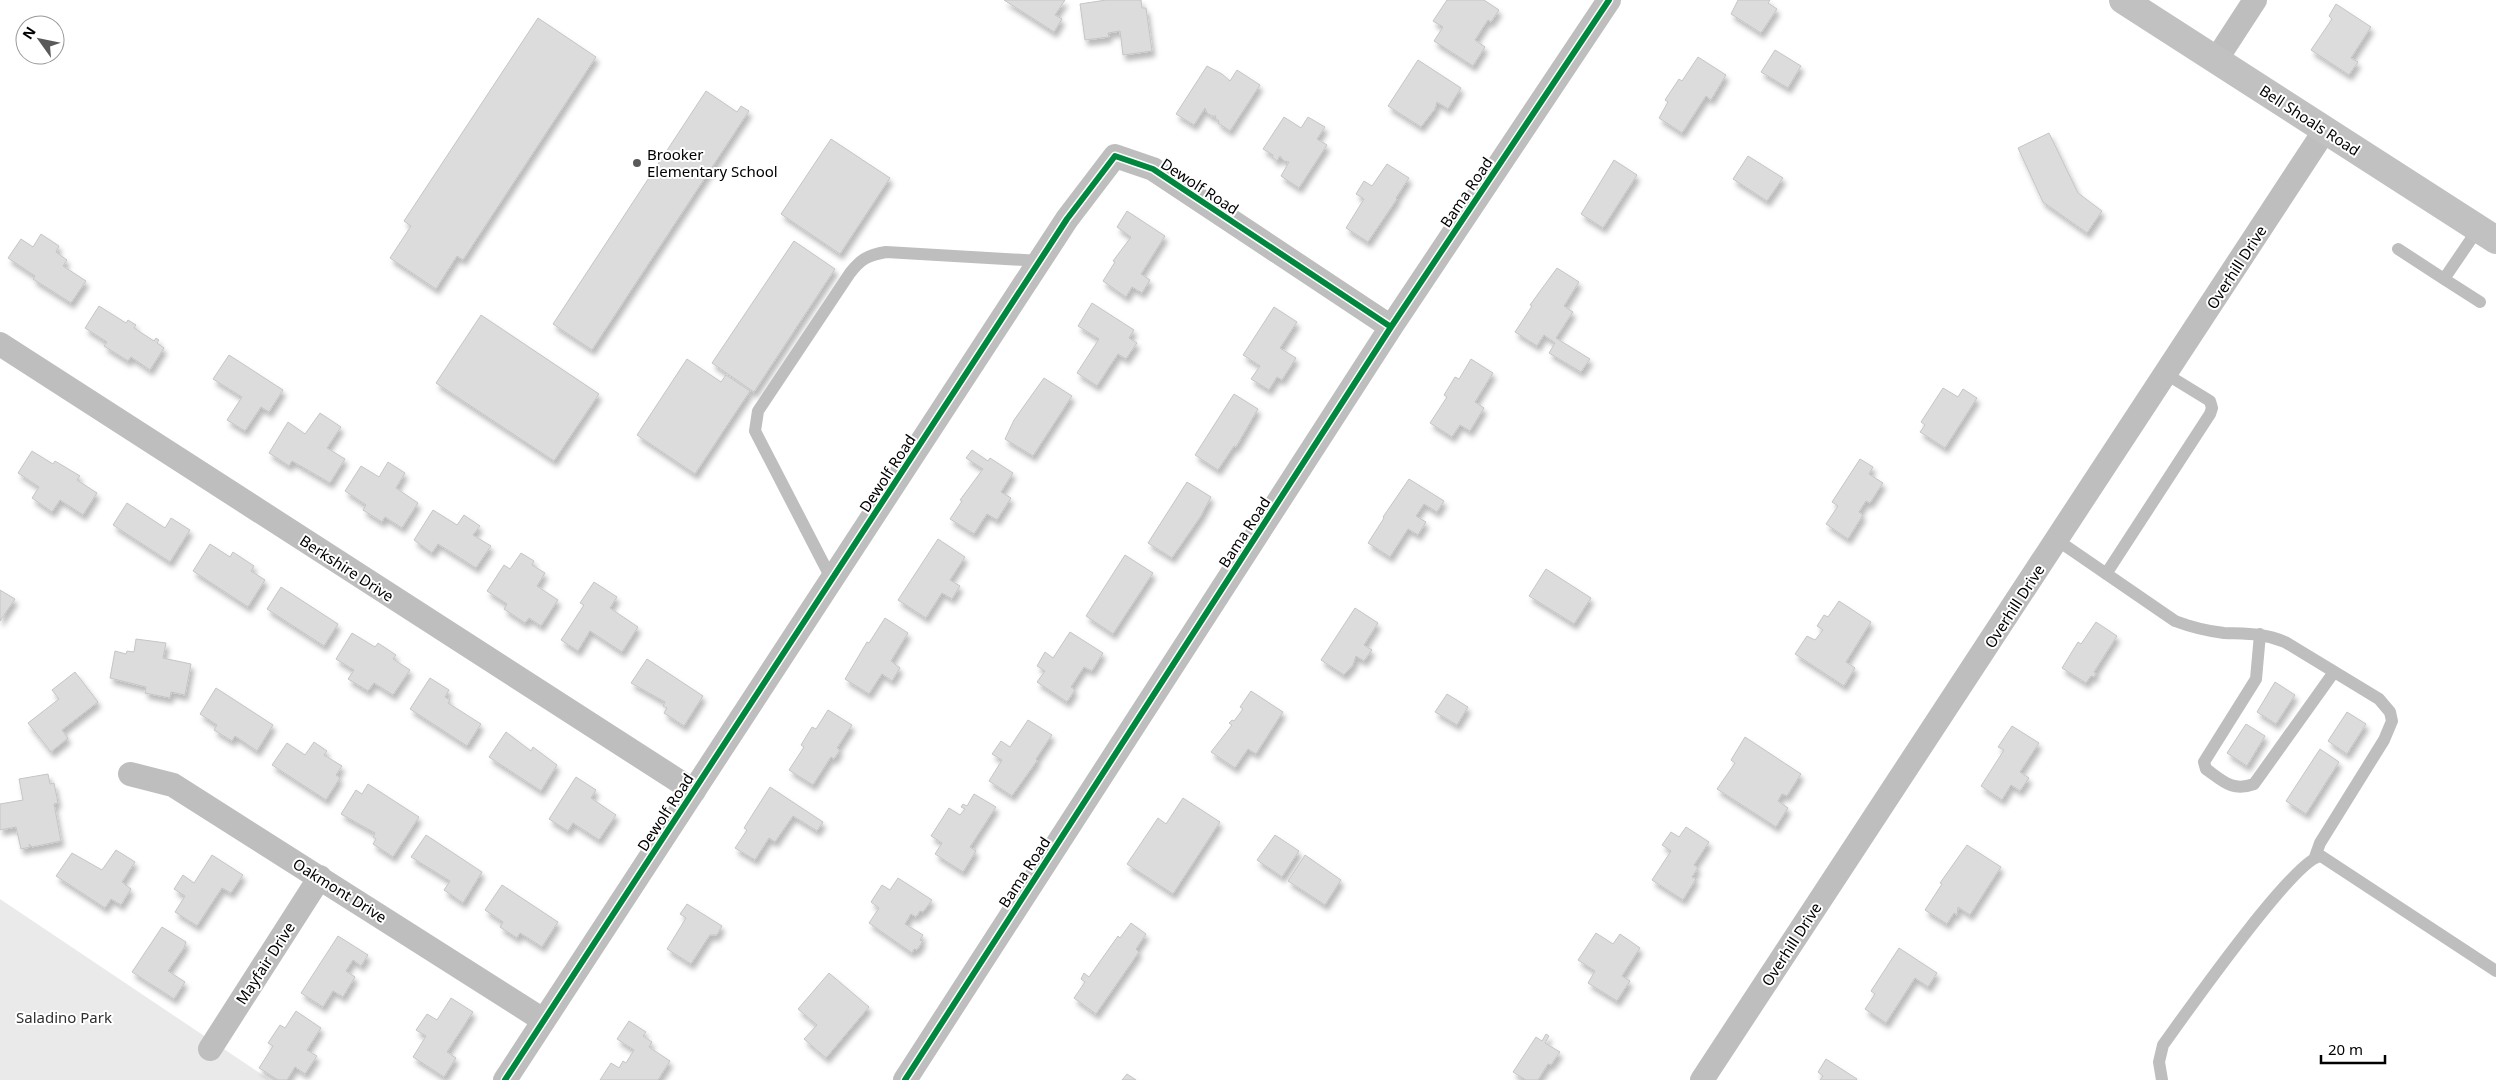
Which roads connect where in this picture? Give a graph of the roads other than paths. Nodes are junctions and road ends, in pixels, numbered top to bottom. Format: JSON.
{"nodes":[{"id":1,"x":1609,"y":0,"type":"edge"},
{"id":2,"x":2124,"y":0,"type":"edge"},
{"id":3,"x":2255,"y":0,"type":"edge"},
{"id":4,"x":2216,"y":60,"type":"junction"},
{"id":5,"x":2325,"y":130,"type":"junction"},
{"id":6,"x":2487,"y":235,"type":"edge"},
{"id":7,"x":2398,"y":249,"type":"dead end"},
{"id":8,"x":1040,"y":261,"type":"junction"},
{"id":9,"x":2444,"y":279,"type":"junction"},
{"id":10,"x":2480,"y":302,"type":"dead end"},
{"id":11,"x":1391,"y":327,"type":"junction"},
{"id":12,"x":0,"y":344,"type":"edge"},
{"id":13,"x":2166,"y":374,"type":"junction"},
{"id":14,"x":2058,"y":540,"type":"junction"},
{"id":15,"x":2106,"y":574,"type":"junction"},
{"id":16,"x":832,"y":580,"type":"junction"},
{"id":17,"x":2260,"y":634,"type":"junction"},
{"id":18,"x":2334,"y":672,"type":"junction"},
{"id":19,"x":130,"y":774,"type":"dead end"},
{"id":20,"x":694,"y":791,"type":"junction"},
{"id":21,"x":2315,"y":857,"type":"junction"},
{"id":22,"x":320,"y":877,"type":"junction"},
{"id":23,"x":2496,"y":971,"type":"edge"},
{"id":24,"x":543,"y":1020,"type":"junction"},
{"id":25,"x":210,"y":1049,"type":"dead end"},
{"id":26,"x":505,"y":1080,"type":"edge"},
{"id":27,"x":904,"y":1080,"type":"edge"},
{"id":28,"x":1702,"y":1080,"type":"edge"},
{"id":29,"x":2162,"y":1080,"type":"edge"}],
"edges":[{"from":1,"to":11,"type":"street","name":"Bama Road"},
{"from":2,"to":4,"type":"main road","name":"Bell Shoals Road"},
{"from":3,"to":4,"type":"street"},
{"from":4,"to":5,"type":"main road","name":"Bell Shoals Road"},
{"from":5,"to":6,"type":"main road","name":"Bell Shoals Road"},
{"from":5,"to":13,"type":"street","name":"Overhill Drive"},
{"from":6,"to":9,"type":"lane"},
{"from":7,"to":9,"type":"lane"},
{"from":8,"to":11,"type":"street","name":"Dewolf Road"},
{"from":8,"to":16,"type":"street","name":"Dewolf Road"},
{"from":8,"to":16,"type":"lane"},
{"from":9,"to":10,"type":"lane"},
{"from":11,"to":27,"type":"street","name":"Bama Road"},
{"from":12,"to":20,"type":"street","name":"Berkshire Drive"},
{"from":13,"to":14,"type":"street","name":"Overhill Drive"},
{"from":13,"to":15,"type":"lane"},
{"from":14,"to":15,"type":"lane"},
{"from":14,"to":28,"type":"street","name":"Overhill Drive"},
{"from":15,"to":17,"type":"lane"},
{"from":16,"to":20,"type":"street","name":"Dewolf Road"},
{"from":17,"to":18,"type":"lane"},
{"from":17,"to":18,"type":"lane"},
{"from":18,"to":21,"type":"lane"},
{"from":19,"to":22,"type":"street","name":"Oakmont Drive"},
{"from":20,"to":24,"type":"street","name":"Dewolf Road"},
{"from":21,"to":23,"type":"lane"},
{"from":21,"to":29,"type":"lane"},
{"from":22,"to":24,"type":"street","name":"Oakmont Drive"},
{"from":22,"to":25,"type":"street","name":"Mayfair Drive"},
{"from":24,"to":26,"type":"street","name":"Dewolf Road"}]}
